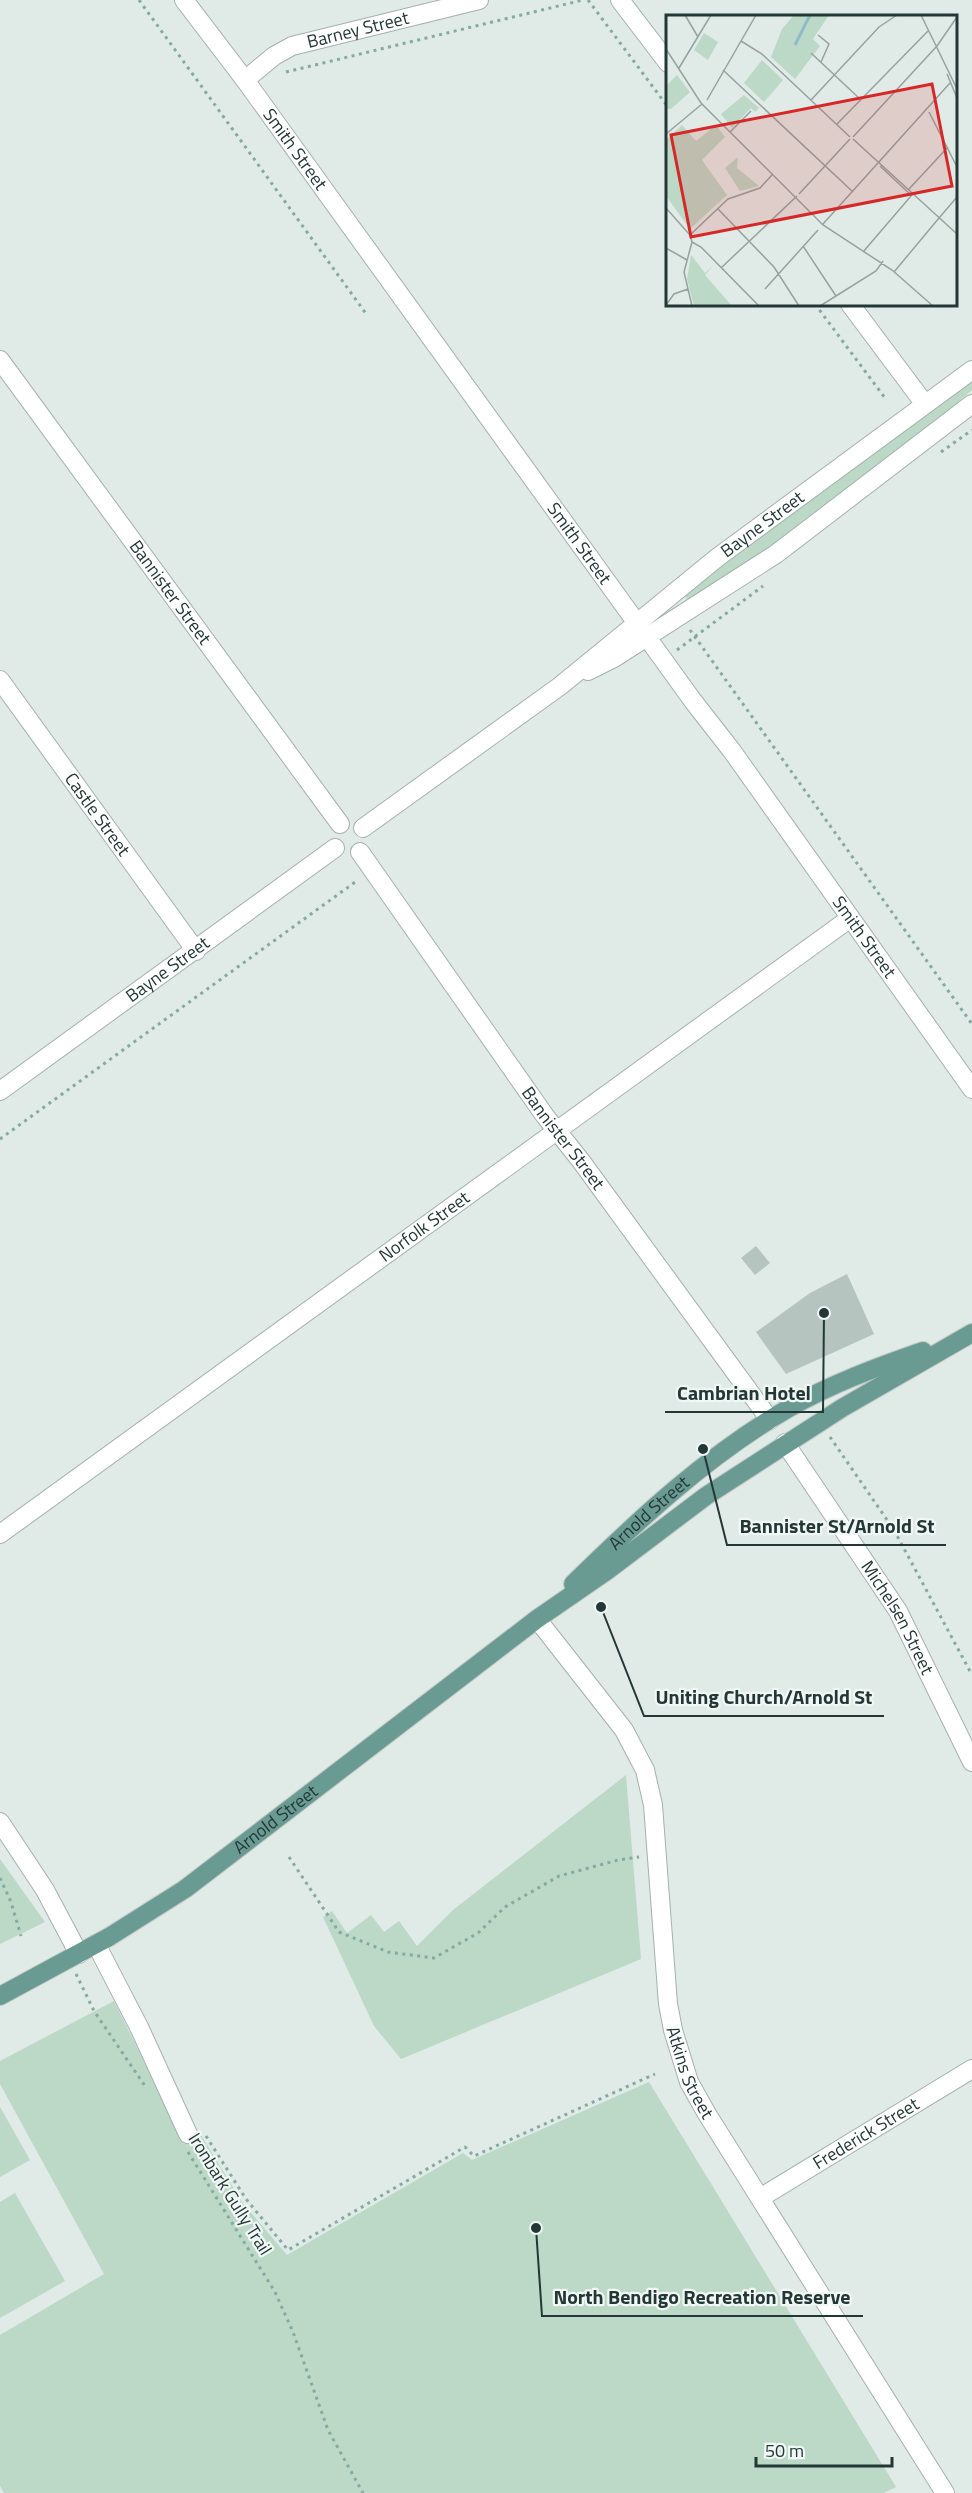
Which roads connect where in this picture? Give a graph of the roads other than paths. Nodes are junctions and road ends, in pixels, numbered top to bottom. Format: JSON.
{"nodes":[{"id":1,"x":184,"y":0,"type":"edge"},
{"id":2,"x":479,"y":0,"type":"edge"},
{"id":3,"x":620,"y":0,"type":"edge"},
{"id":4,"x":666,"y":60,"type":"edge"},
{"id":5,"x":245,"y":80,"type":"junction"},
{"id":6,"x":851,"y":306,"type":"edge"},
{"id":7,"x":0,"y":360,"type":"edge"},
{"id":8,"x":972,"y":370,"type":"edge"},
{"id":9,"x":924,"y":403,"type":"junction"},
{"id":10,"x":972,"y":404,"type":"edge"},
{"id":11,"x":642,"y":630,"type":"junction"},
{"id":12,"x":3,"y":691,"type":"edge"},
{"id":13,"x":340,"y":824,"type":"junction"},
{"id":14,"x":363,"y":828,"type":"junction"},
{"id":15,"x":335,"y":848,"type":"junction"},
{"id":16,"x":360,"y":852,"type":"junction"},
{"id":17,"x":849,"y":920,"type":"junction"},
{"id":18,"x":196,"y":951,"type":"junction"},
{"id":19,"x":972,"y":1089,"type":"edge"},
{"id":20,"x":0,"y":1091,"type":"edge"},
{"id":21,"x":556,"y":1130,"type":"junction"},
{"id":22,"x":971,"y":1334,"type":"edge"},
{"id":23,"x":770,"y":1420,"type":"junction"},
{"id":24,"x":785,"y":1443,"type":"junction"},
{"id":25,"x":0,"y":1534,"type":"edge"},
{"id":26,"x":537,"y":1619,"type":"junction"},
{"id":27,"x":972,"y":1762,"type":"edge"},
{"id":28,"x":0,"y":1822,"type":"edge"},
{"id":29,"x":96,"y":1944,"type":"junction"},
{"id":30,"x":73,"y":1957,"type":"junction"},
{"id":31,"x":0,"y":1996,"type":"edge"},
{"id":32,"x":972,"y":2069,"type":"edge"},
{"id":33,"x":192,"y":2137,"type":"road end"},
{"id":34,"x":760,"y":2198,"type":"junction"},
{"id":35,"x":945,"y":2493,"type":"edge"}],
"edges":[{"from":1,"to":5,"type":"street","name":"Smith Street"},
{"from":2,"to":5,"type":"street","name":"Barney Street"},
{"from":3,"to":4,"type":"street"},
{"from":5,"to":11,"type":"street","name":"Smith Street"},
{"from":6,"to":9,"type":"street"},
{"from":7,"to":13,"type":"street","name":"Bannister Street"},
{"from":8,"to":9,"type":"street","name":"Bayne Street"},
{"from":9,"to":11,"type":"street","name":"Bayne Street"},
{"from":10,"to":11,"type":"street","name":"Bayne Street"},
{"from":11,"to":14,"type":"street","name":"Bayne Street"},
{"from":11,"to":17,"type":"street","name":"Smith Street"},
{"from":12,"to":18,"type":"street","name":"Castle Street"},
{"from":13,"to":14,"type":"street"},
{"from":13,"to":15,"type":"street"},
{"from":14,"to":16,"type":"street"},
{"from":15,"to":16,"type":"street"},
{"from":15,"to":18,"type":"street","name":"Bayne Street"},
{"from":16,"to":21,"type":"street","name":"Bannister Street"},
{"from":17,"to":19,"type":"street","name":"Smith Street"},
{"from":17,"to":21,"type":"street","name":"Norfolk Street"},
{"from":18,"to":20,"type":"street","name":"Bayne Street"},
{"from":21,"to":23,"type":"street","name":"Bannister Street"},
{"from":21,"to":25,"type":"street","name":"Norfolk Street"},
{"from":22,"to":23,"type":"main road","name":"Arnold Street"},
{"from":22,"to":24,"type":"main road","name":"Arnold Street"},
{"from":23,"to":24,"type":"main road","name":"Michelsen Street"},
{"from":23,"to":26,"type":"main road","name":"Arnold Street"},
{"from":24,"to":26,"type":"main road","name":"Arnold Street"},
{"from":24,"to":27,"type":"street","name":"Michelsen Street"},
{"from":26,"to":29,"type":"main road","name":"Arnold Street"},
{"from":26,"to":34,"type":"street","name":"Atkins Street"},
{"from":28,"to":30,"type":"street"},
{"from":29,"to":30,"type":"main road","name":"Arnold Street"},
{"from":29,"to":33,"type":"street"},
{"from":30,"to":31,"type":"main road","name":"Arnold Street"},
{"from":32,"to":34,"type":"street","name":"Frederick Street"},
{"from":34,"to":35,"type":"street","name":"Atkins Street"}]}
